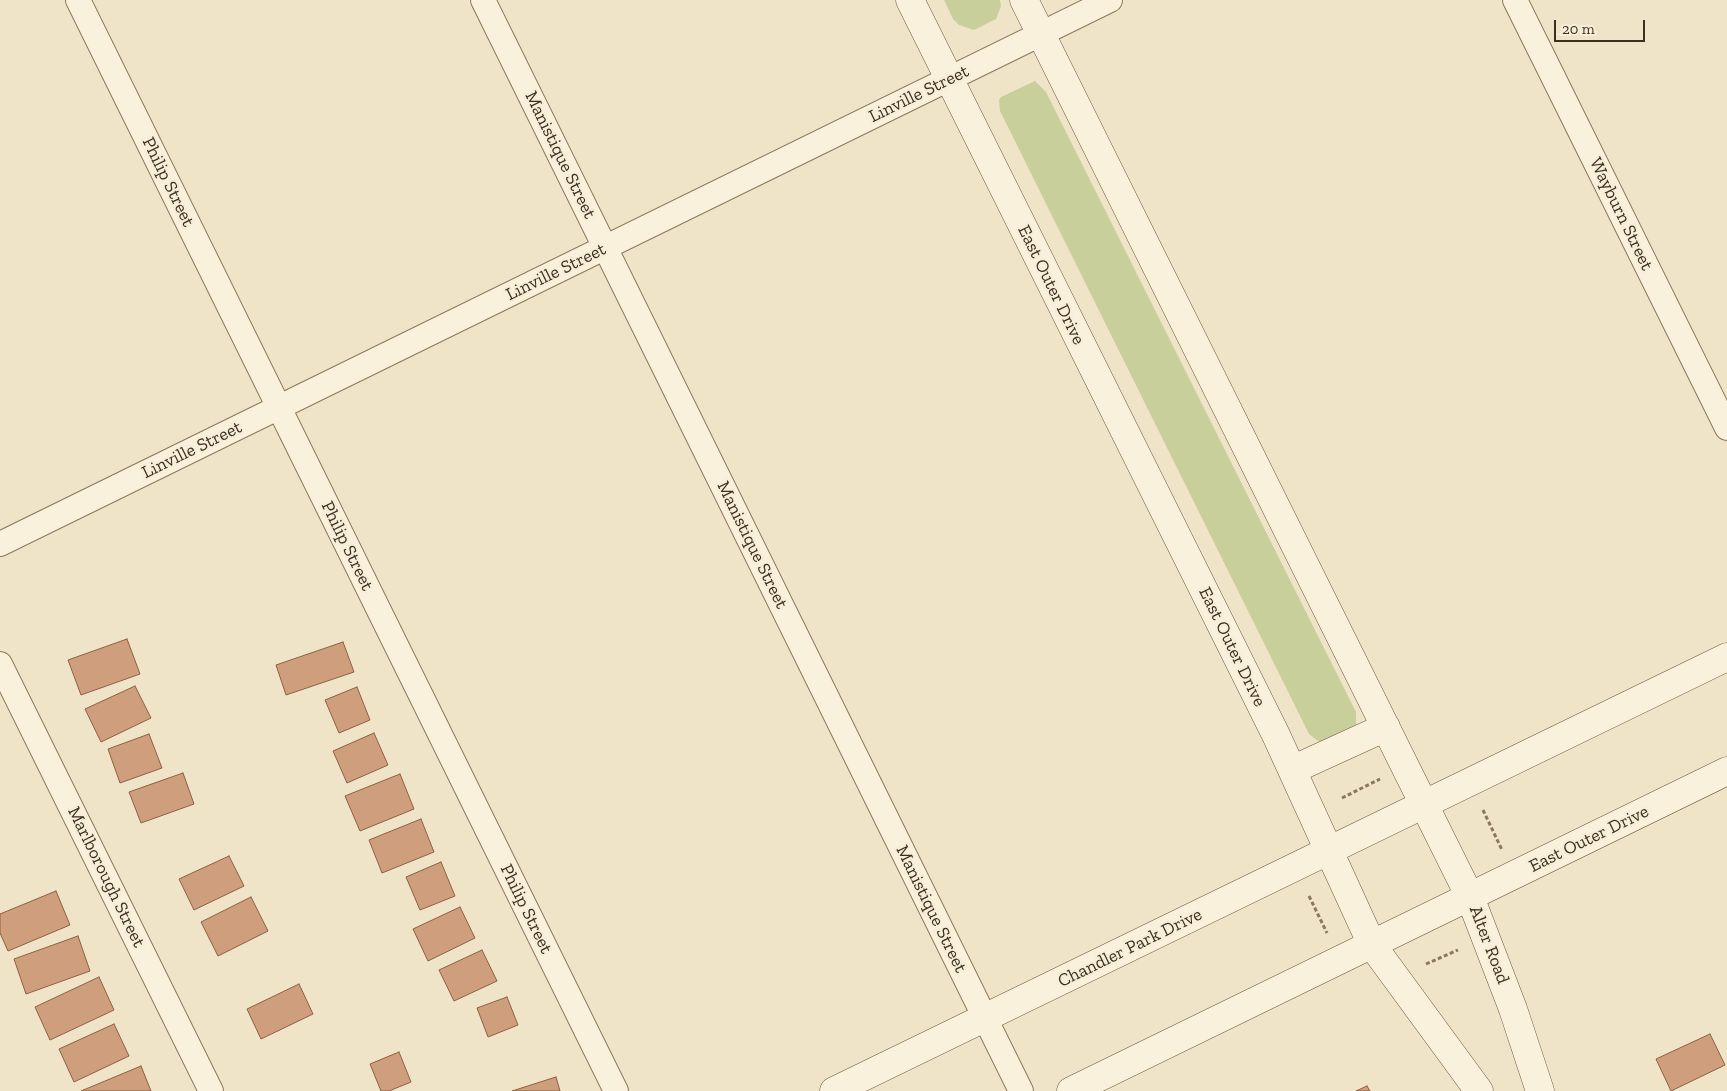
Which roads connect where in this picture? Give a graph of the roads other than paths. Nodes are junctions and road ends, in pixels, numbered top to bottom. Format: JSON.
{"nodes":[{"id":1,"x":78,"y":0,"type":"edge"},
{"id":2,"x":483,"y":0,"type":"edge"},
{"id":3,"x":910,"y":0,"type":"edge"},
{"id":4,"x":1024,"y":0,"type":"edge"},
{"id":5,"x":1110,"y":0,"type":"edge"},
{"id":6,"x":1515,"y":0,"type":"edge"},
{"id":7,"x":1041,"y":34,"type":"junction"},
{"id":8,"x":949,"y":79,"type":"junction"},
{"id":9,"x":606,"y":248,"type":"junction"},
{"id":10,"x":279,"y":408,"type":"junction"},
{"id":11,"x":1727,"y":428,"type":"edge"},
{"id":12,"x":0,"y":544,"type":"edge"},
{"id":13,"x":1727,"y":657,"type":"edge"},
{"id":14,"x":0,"y":664,"type":"edge"},
{"id":15,"x":1386,"y":727,"type":"junction"},
{"id":16,"x":1292,"y":770,"type":"junction"},
{"id":17,"x":1727,"y":771,"type":"edge"},
{"id":18,"x":1424,"y":805,"type":"junction"},
{"id":19,"x":1329,"y":851,"type":"junction"},
{"id":20,"x":1470,"y":897,"type":"junction"},
{"id":21,"x":1372,"y":944,"type":"junction"},
{"id":22,"x":985,"y":1018,"type":"junction"},
{"id":23,"x":211,"y":1091,"type":"edge"},
{"id":24,"x":616,"y":1091,"type":"edge"},
{"id":25,"x":834,"y":1091,"type":"edge"},
{"id":26,"x":1021,"y":1091,"type":"edge"},
{"id":27,"x":1071,"y":1091,"type":"edge"},
{"id":28,"x":1479,"y":1091,"type":"edge"},
{"id":29,"x":1540,"y":1091,"type":"edge"}],
"edges":[{"from":1,"to":10,"type":"street","name":"Philip Street"},
{"from":2,"to":9,"type":"street","name":"Manistique Street"},
{"from":3,"to":8,"type":"street","name":"East Outer Drive"},
{"from":4,"to":7,"type":"street"},
{"from":5,"to":7,"type":"street","name":"Linville Street"},
{"from":6,"to":11,"type":"street","name":"Wayburn Street"},
{"from":7,"to":8,"type":"street","name":"Linville Street"},
{"from":7,"to":15,"type":"street"},
{"from":8,"to":9,"type":"street","name":"Linville Street"},
{"from":8,"to":16,"type":"street","name":"East Outer Drive"},
{"from":9,"to":10,"type":"street","name":"Linville Street"},
{"from":9,"to":22,"type":"street","name":"Manistique Street"},
{"from":10,"to":12,"type":"street","name":"Linville Street"},
{"from":10,"to":24,"type":"street","name":"Philip Street"},
{"from":13,"to":18,"type":"street"},
{"from":14,"to":23,"type":"street","name":"Marlborough Street"},
{"from":15,"to":16,"type":"street"},
{"from":15,"to":18,"type":"street"},
{"from":16,"to":19,"type":"street","name":"East Outer Drive"},
{"from":17,"to":20,"type":"street","name":"East Outer Drive"},
{"from":18,"to":19,"type":"street","name":"Chandler Park Drive"},
{"from":18,"to":20,"type":"street","name":"Alter Road"},
{"from":19,"to":21,"type":"street","name":"East Outer Drive"},
{"from":19,"to":22,"type":"street","name":"Chandler Park Drive"},
{"from":20,"to":21,"type":"street","name":"East Outer Drive"},
{"from":20,"to":29,"type":"street","name":"Alter Road"},
{"from":21,"to":27,"type":"street"},
{"from":21,"to":28,"type":"street"},
{"from":22,"to":25,"type":"street","name":"Chandler Park Drive"},
{"from":22,"to":26,"type":"street","name":"Manistique Street"}]}
